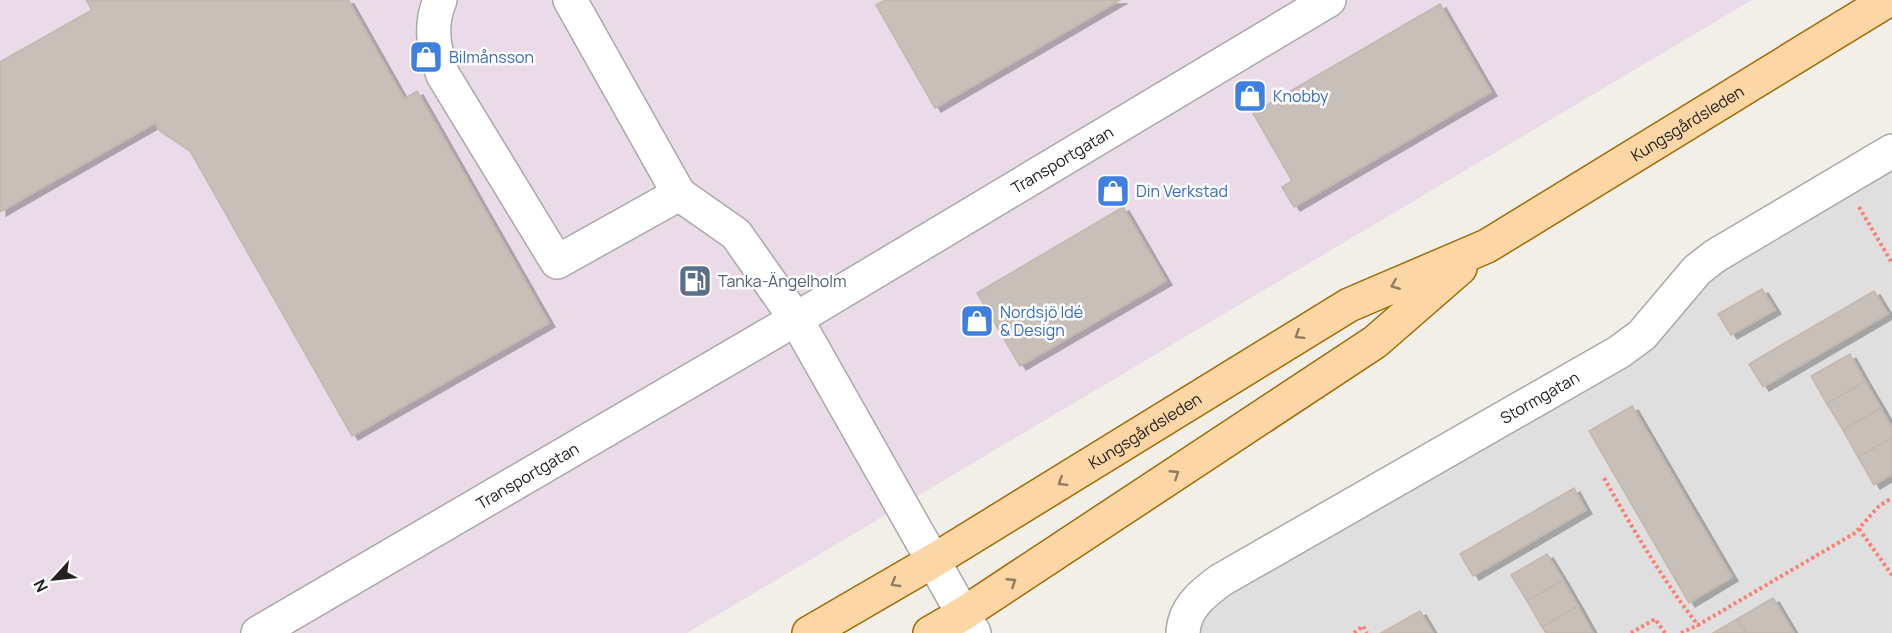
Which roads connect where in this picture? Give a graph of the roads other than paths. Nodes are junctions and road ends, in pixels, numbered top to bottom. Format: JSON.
{"nodes":[{"id":1,"x":440,"y":0,"type":"edge"},
{"id":2,"x":570,"y":0,"type":"edge"},
{"id":3,"x":1329,"y":0,"type":"edge"},
{"id":4,"x":1888,"y":0,"type":"edge"},
{"id":5,"x":1892,"y":151,"type":"edge"},
{"id":6,"x":679,"y":194,"type":"junction"},
{"id":7,"x":1487,"y":246,"type":"junction"},
{"id":8,"x":796,"y":319,"type":"junction"},
{"id":9,"x":933,"y":561,"type":"junction"},
{"id":10,"x":969,"y":623,"type":"edge"},
{"id":11,"x":258,"y":633,"type":"edge"},
{"id":12,"x":809,"y":633,"type":"edge"},
{"id":13,"x":930,"y":633,"type":"edge"},
{"id":14,"x":1183,"y":633,"type":"edge"}],
"edges":[{"from":1,"to":6,"type":"street"},
{"from":2,"to":6,"type":"street"},
{"from":3,"to":8,"type":"street","name":"Transportgatan"},
{"from":4,"to":7,"type":"main road","name":"Kungsgårdsleden"},
{"from":5,"to":14,"type":"street","name":"Stormgatan"},
{"from":6,"to":8,"type":"street"},
{"from":7,"to":9,"type":"main road","name":"Kungsgårdsleden","one_way":true},
{"from":10,"to":7,"type":"main road","name":"Kungsgårdsleden","one_way":true},
{"from":8,"to":9,"type":"street"},
{"from":8,"to":11,"type":"street","name":"Transportgatan"},
{"from":9,"to":10,"type":"street"},
{"from":9,"to":12,"type":"main road","name":"Kungsgårdsleden","one_way":true},
{"from":10,"to":13,"type":"main road","name":"Kungsgårdsleden"}]}
